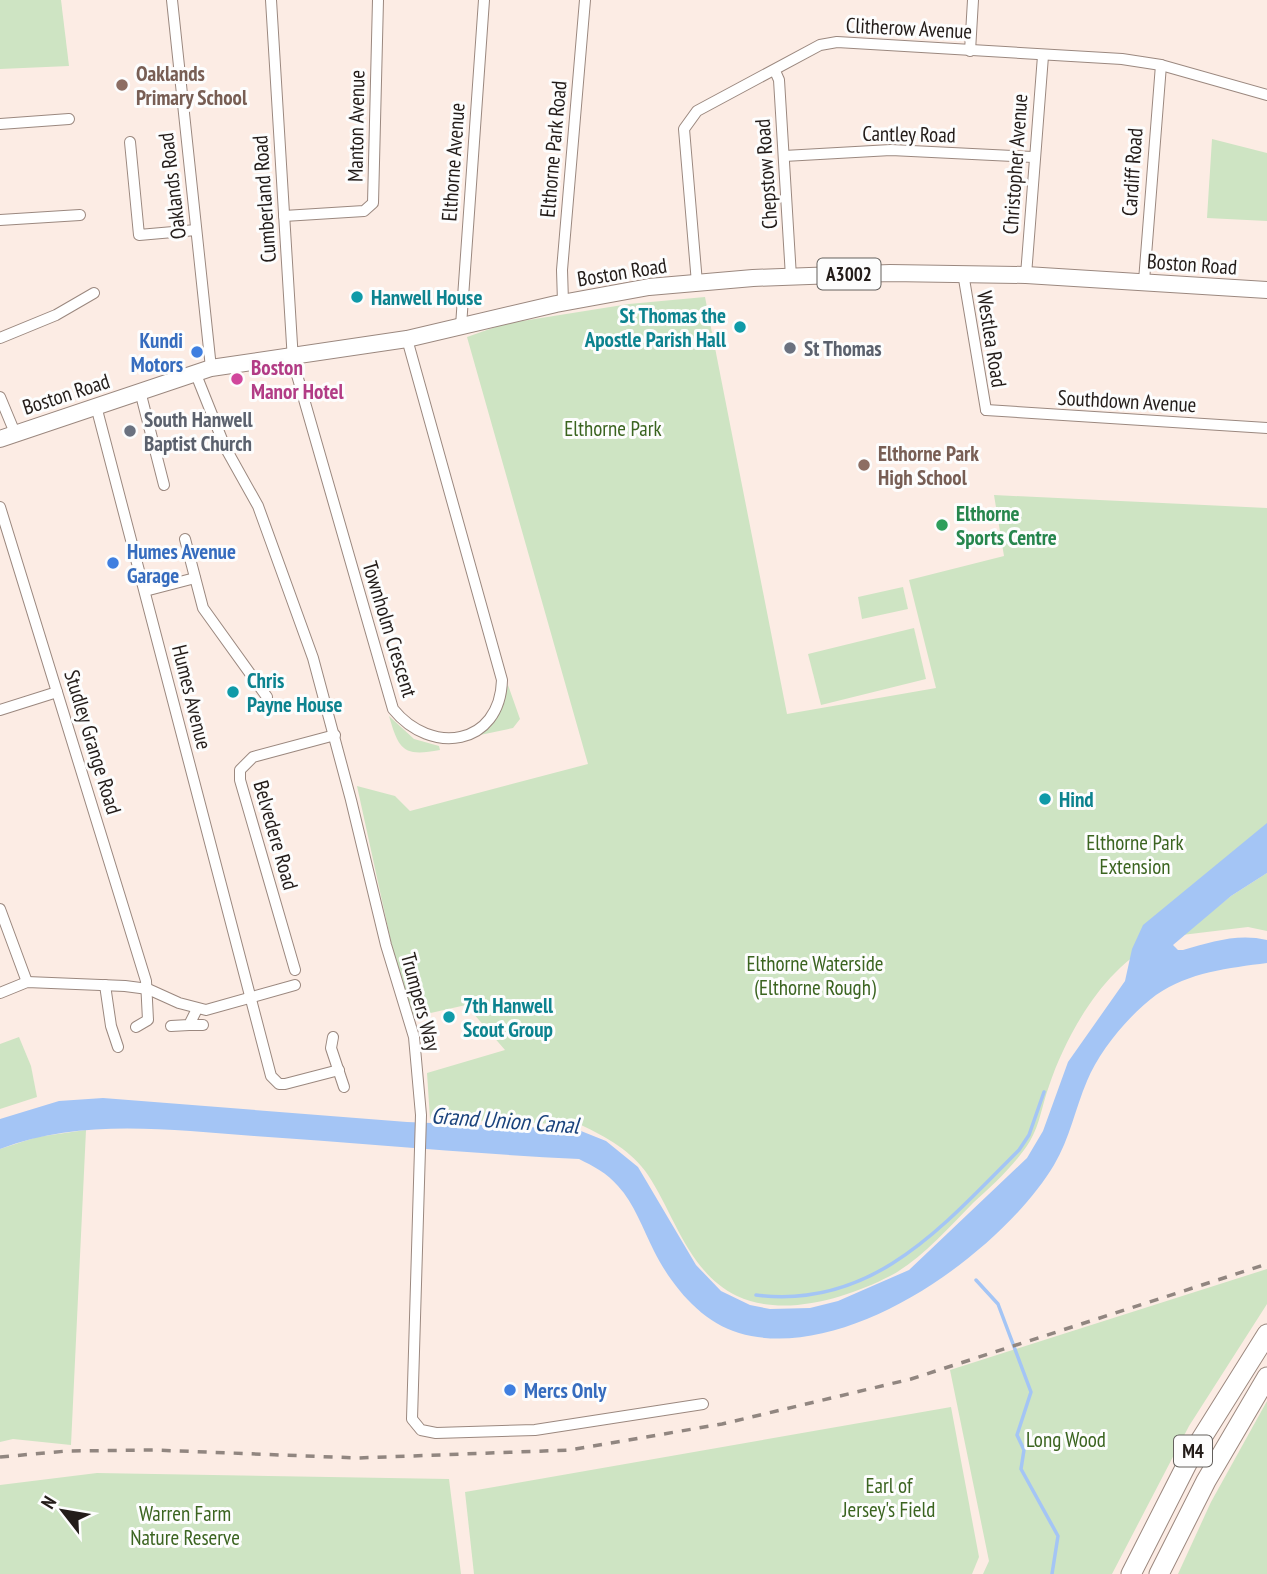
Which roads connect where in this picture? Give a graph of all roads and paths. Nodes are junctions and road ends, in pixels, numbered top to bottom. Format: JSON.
{"nodes":[{"id":1,"x":172,"y":0,"type":"edge"},
{"id":2,"x":271,"y":0,"type":"edge"},
{"id":3,"x":378,"y":0,"type":"edge"},
{"id":4,"x":484,"y":0,"type":"edge"},
{"id":5,"x":585,"y":0,"type":"edge"},
{"id":6,"x":973,"y":0,"type":"edge"},
{"id":7,"x":970,"y":51,"type":"junction"},
{"id":8,"x":1043,"y":56,"type":"junction"},
{"id":9,"x":1160,"y":65,"type":"junction"},
{"id":10,"x":775,"y":71,"type":"junction"},
{"id":11,"x":1267,"y":95,"type":"edge"},
{"id":12,"x":69,"y":119,"type":"dead end"},
{"id":13,"x":0,"y":124,"type":"edge"},
{"id":14,"x":130,"y":142,"type":"dead end"},
{"id":15,"x":784,"y":156,"type":"junction"},
{"id":16,"x":1033,"y":157,"type":"junction"},
{"id":17,"x":80,"y":215,"type":"dead end"},
{"id":18,"x":285,"y":216,"type":"junction"},
{"id":19,"x":0,"y":220,"type":"edge"},
{"id":20,"x":196,"y":230,"type":"junction"},
{"id":21,"x":963,"y":273,"type":"junction"},
{"id":22,"x":1026,"y":275,"type":"junction"},
{"id":23,"x":791,"y":276,"type":"junction"},
{"id":24,"x":1144,"y":281,"type":"junction"},
{"id":25,"x":696,"y":283,"type":"junction"},
{"id":26,"x":1267,"y":290,"type":"edge"},
{"id":27,"x":94,"y":293,"type":"dead end"},
{"id":28,"x":563,"y":302,"type":"junction"},
{"id":29,"x":461,"y":326,"type":"junction"},
{"id":30,"x":0,"y":338,"type":"edge"},
{"id":31,"x":407,"y":339,"type":"junction"},
{"id":32,"x":293,"y":354,"type":"junction"},
{"id":33,"x":211,"y":368,"type":"junction"},
{"id":34,"x":195,"y":372,"type":"junction"},
{"id":35,"x":140,"y":391,"type":"junction"},
{"id":36,"x":0,"y":397,"type":"edge"},
{"id":37,"x":96,"y":406,"type":"junction"},
{"id":38,"x":984,"y":413,"type":"joint"},
{"id":39,"x":1267,"y":428,"type":"edge"},
{"id":40,"x":7,"y":436,"type":"edge"},
{"id":41,"x":163,"y":485,"type":"dead end"},
{"id":42,"x":0,"y":507,"type":"edge"},
{"id":43,"x":186,"y":539,"type":"dead end"},
{"id":44,"x":195,"y":578,"type":"junction"},
{"id":45,"x":145,"y":591,"type":"junction"},
{"id":46,"x":57,"y":692,"type":"junction"},
{"id":47,"x":267,"y":697,"type":"dead end"},
{"id":48,"x":0,"y":710,"type":"edge"},
{"id":49,"x":335,"y":735,"type":"junction"},
{"id":50,"x":0,"y":909,"type":"edge"},
{"id":51,"x":295,"y":970,"type":"dead end"},
{"id":52,"x":27,"y":982,"type":"junction"},
{"id":53,"x":105,"y":985,"type":"junction"},
{"id":54,"x":295,"y":985,"type":"dead end"},
{"id":55,"x":148,"y":989,"type":"junction"},
{"id":56,"x":0,"y":993,"type":"edge"},
{"id":57,"x":250,"y":999,"type":"junction"},
{"id":58,"x":197,"y":1009,"type":"junction"},
{"id":59,"x":189,"y":1025,"type":"junction"},
{"id":60,"x":203,"y":1025,"type":"dead end"},
{"id":61,"x":171,"y":1026,"type":"dead end"},
{"id":62,"x":136,"y":1027,"type":"dead end"},
{"id":63,"x":333,"y":1037,"type":"dead end"},
{"id":64,"x":118,"y":1047,"type":"dead end"},
{"id":65,"x":339,"y":1069,"type":"junction"},
{"id":66,"x":344,"y":1087,"type":"dead end"},
{"id":67,"x":1267,"y":1334,"type":"edge"},
{"id":68,"x":1267,"y":1377,"type":"edge"},
{"id":69,"x":703,"y":1404,"type":"dead end"},
{"id":70,"x":1130,"y":1574,"type":"edge"},
{"id":71,"x":1158,"y":1574,"type":"edge"}],
"edges":[{"from":1,"to":20,"type":"street","name":"Oaklands Road"},
{"from":2,"to":18,"type":"street","name":"Cumberland Road"},
{"from":3,"to":18,"type":"street","name":"Manton Avenue"},
{"from":4,"to":29,"type":"street","name":"Elthorne Avenue"},
{"from":5,"to":28,"type":"street","name":"Elthorne Park Road"},
{"from":6,"to":7,"type":"street"},
{"from":7,"to":8,"type":"street","name":"Clitherow Avenue"},
{"from":7,"to":10,"type":"street","name":"Clitherow Avenue"},
{"from":8,"to":9,"type":"street","name":"Clitherow Avenue"},
{"from":8,"to":16,"type":"street","name":"Christopher Avenue"},
{"from":9,"to":11,"type":"street","name":"Clitherow Avenue"},
{"from":9,"to":24,"type":"street","name":"Cardiff Road"},
{"from":10,"to":15,"type":"street","name":"Chepstow Road"},
{"from":10,"to":25,"type":"street","name":"Clitherow Avenue"},
{"from":12,"to":13,"type":"street"},
{"from":14,"to":20,"type":"street"},
{"from":15,"to":16,"type":"street","name":"Cantley Road"},
{"from":15,"to":23,"type":"street","name":"Chepstow Road"},
{"from":16,"to":22,"type":"street","name":"Christopher Avenue"},
{"from":17,"to":19,"type":"street"},
{"from":18,"to":32,"type":"street","name":"Cumberland Road"},
{"from":20,"to":33,"type":"street","name":"Oaklands Road"},
{"from":21,"to":22,"type":"main road","name":"Boston Road","number":"A3002"},
{"from":21,"to":23,"type":"main road","name":"Boston Road","number":"A3002"},
{"from":21,"to":38,"type":"street","name":"Westlea Road"},
{"from":22,"to":24,"type":"main road","name":"Boston Road","number":"A3002"},
{"from":23,"to":25,"type":"main road","name":"Boston Road","number":"A3002"},
{"from":24,"to":26,"type":"main road","name":"Boston Road","number":"A3002"},
{"from":25,"to":28,"type":"main road","name":"Boston Road","number":"A3002"},
{"from":27,"to":30,"type":"street"},
{"from":28,"to":29,"type":"main road","name":"Boston Road","number":"A3002"},
{"from":29,"to":31,"type":"main road","name":"Boston Road","number":"A3002"},
{"from":31,"to":32,"type":"main road","name":"Boston Road","number":"A3002"},
{"from":31,"to":32,"type":"street","name":"Townholm Crescent"},
{"from":32,"to":33,"type":"main road","name":"Boston Road","number":"A3002"},
{"from":33,"to":34,"type":"main road","name":"Boston Road","number":"A3002"},
{"from":34,"to":35,"type":"main road","name":"Boston Road","number":"A3002"},
{"from":34,"to":49,"type":"street","name":"Trumpers Way"},
{"from":35,"to":37,"type":"main road","name":"Boston Road","number":"A3002"},
{"from":35,"to":41,"type":"street"},
{"from":36,"to":40,"type":"street"},
{"from":37,"to":40,"type":"main road","name":"Boston Road","number":"A3002"},
{"from":37,"to":45,"type":"street","name":"Humes Avenue"},
{"from":38,"to":39,"type":"street","name":"Southdown Avenue"},
{"from":42,"to":46,"type":"street","name":"Studley Grange Road"},
{"from":43,"to":44,"type":"street"},
{"from":44,"to":45,"type":"street"},
{"from":44,"to":47,"type":"street"},
{"from":45,"to":57,"type":"street","name":"Humes Avenue"},
{"from":46,"to":48,"type":"street"},
{"from":46,"to":55,"type":"street","name":"Studley Grange Road"},
{"from":49,"to":51,"type":"street","name":"Belvedere Road"},
{"from":49,"to":69,"type":"street","name":"Trumpers Way"},
{"from":50,"to":52,"type":"street"},
{"from":52,"to":53,"type":"street"},
{"from":52,"to":56,"type":"street"},
{"from":53,"to":55,"type":"street"},
{"from":53,"to":64,"type":"street"},
{"from":54,"to":57,"type":"street"},
{"from":55,"to":58,"type":"street"},
{"from":55,"to":62,"type":"street"},
{"from":57,"to":58,"type":"street"},
{"from":57,"to":65,"type":"street","name":"Humes Avenue"},
{"from":58,"to":59,"type":"street"},
{"from":59,"to":60,"type":"street"},
{"from":59,"to":61,"type":"street"},
{"from":63,"to":65,"type":"street"},
{"from":65,"to":66,"type":"street"},
{"from":67,"to":70,"type":"highway","number":"M4"},
{"from":68,"to":71,"type":"highway","number":"M4"}]}
